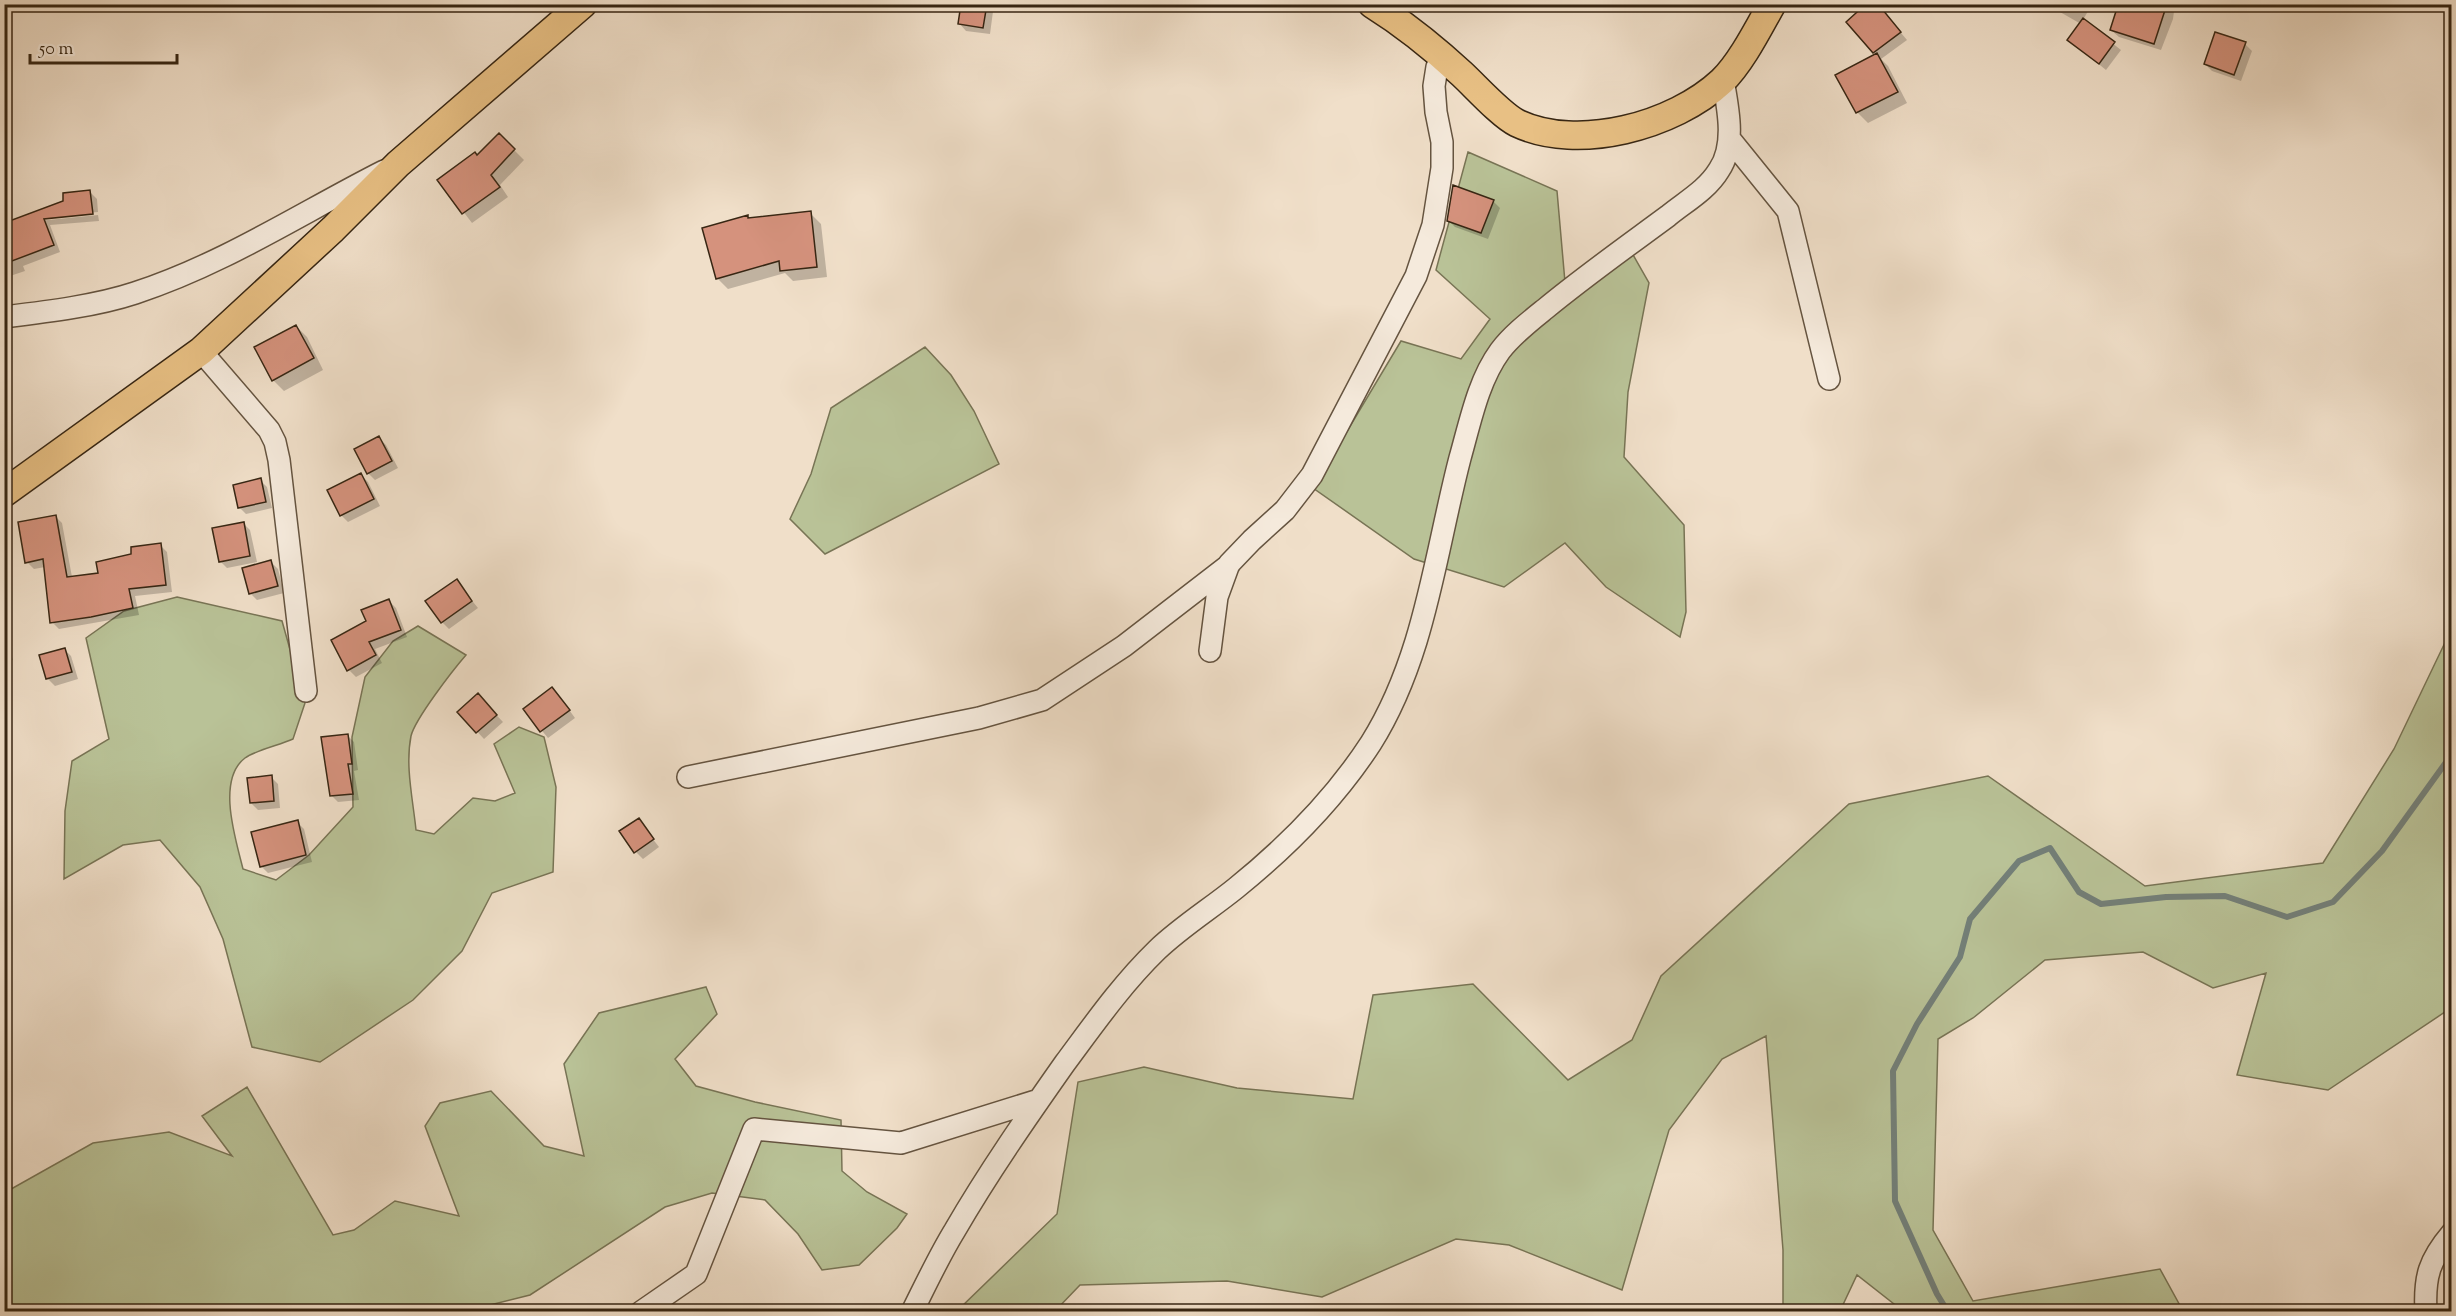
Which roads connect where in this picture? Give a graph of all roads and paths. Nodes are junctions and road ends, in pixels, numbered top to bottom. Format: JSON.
{"nodes":[{"id":1,"x":582,"y":4,"type":"edge"},
{"id":2,"x":1372,"y":4,"type":"edge"},
{"id":3,"x":1772,"y":4,"type":"edge"},
{"id":4,"x":1443,"y":56,"type":"junction"},
{"id":5,"x":1723,"y":81,"type":"junction"},
{"id":6,"x":1729,"y":138,"type":"junction"},
{"id":7,"x":398,"y":164,"type":"junction"},
{"id":8,"x":4,"y":317,"type":"edge"},
{"id":9,"x":201,"y":351,"type":"junction"},
{"id":10,"x":1829,"y":379,"type":"dead end"},
{"id":11,"x":4,"y":493,"type":"edge"},
{"id":12,"x":1229,"y":564,"type":"junction"},
{"id":13,"x":1210,"y":651,"type":"dead end"},
{"id":14,"x":306,"y":691,"type":"dead end"},
{"id":15,"x":688,"y":777,"type":"dead end"},
{"id":16,"x":1039,"y":1100,"type":"junction"},
{"id":17,"x":2451,"y":1233,"type":"edge"},
{"id":18,"x":641,"y":1311,"type":"edge"},
{"id":19,"x":912,"y":1311,"type":"edge"},
{"id":20,"x":2426,"y":1311,"type":"edge"}],
"edges":[{"from":1,"to":7,"type":"main road"},
{"from":2,"to":4,"type":"main road"},
{"from":3,"to":5,"type":"main road"},
{"from":4,"to":5,"type":"main road"},
{"from":4,"to":12,"type":"street"},
{"from":5,"to":6,"type":"street"},
{"from":6,"to":10,"type":"street"},
{"from":6,"to":16,"type":"street"},
{"from":7,"to":8,"type":"street"},
{"from":7,"to":9,"type":"main road"},
{"from":9,"to":11,"type":"main road"},
{"from":9,"to":14,"type":"street"},
{"from":12,"to":13,"type":"street"},
{"from":12,"to":15,"type":"street"},
{"from":16,"to":18,"type":"street"},
{"from":16,"to":19,"type":"street"},
{"from":17,"to":20,"type":"street"}]}
